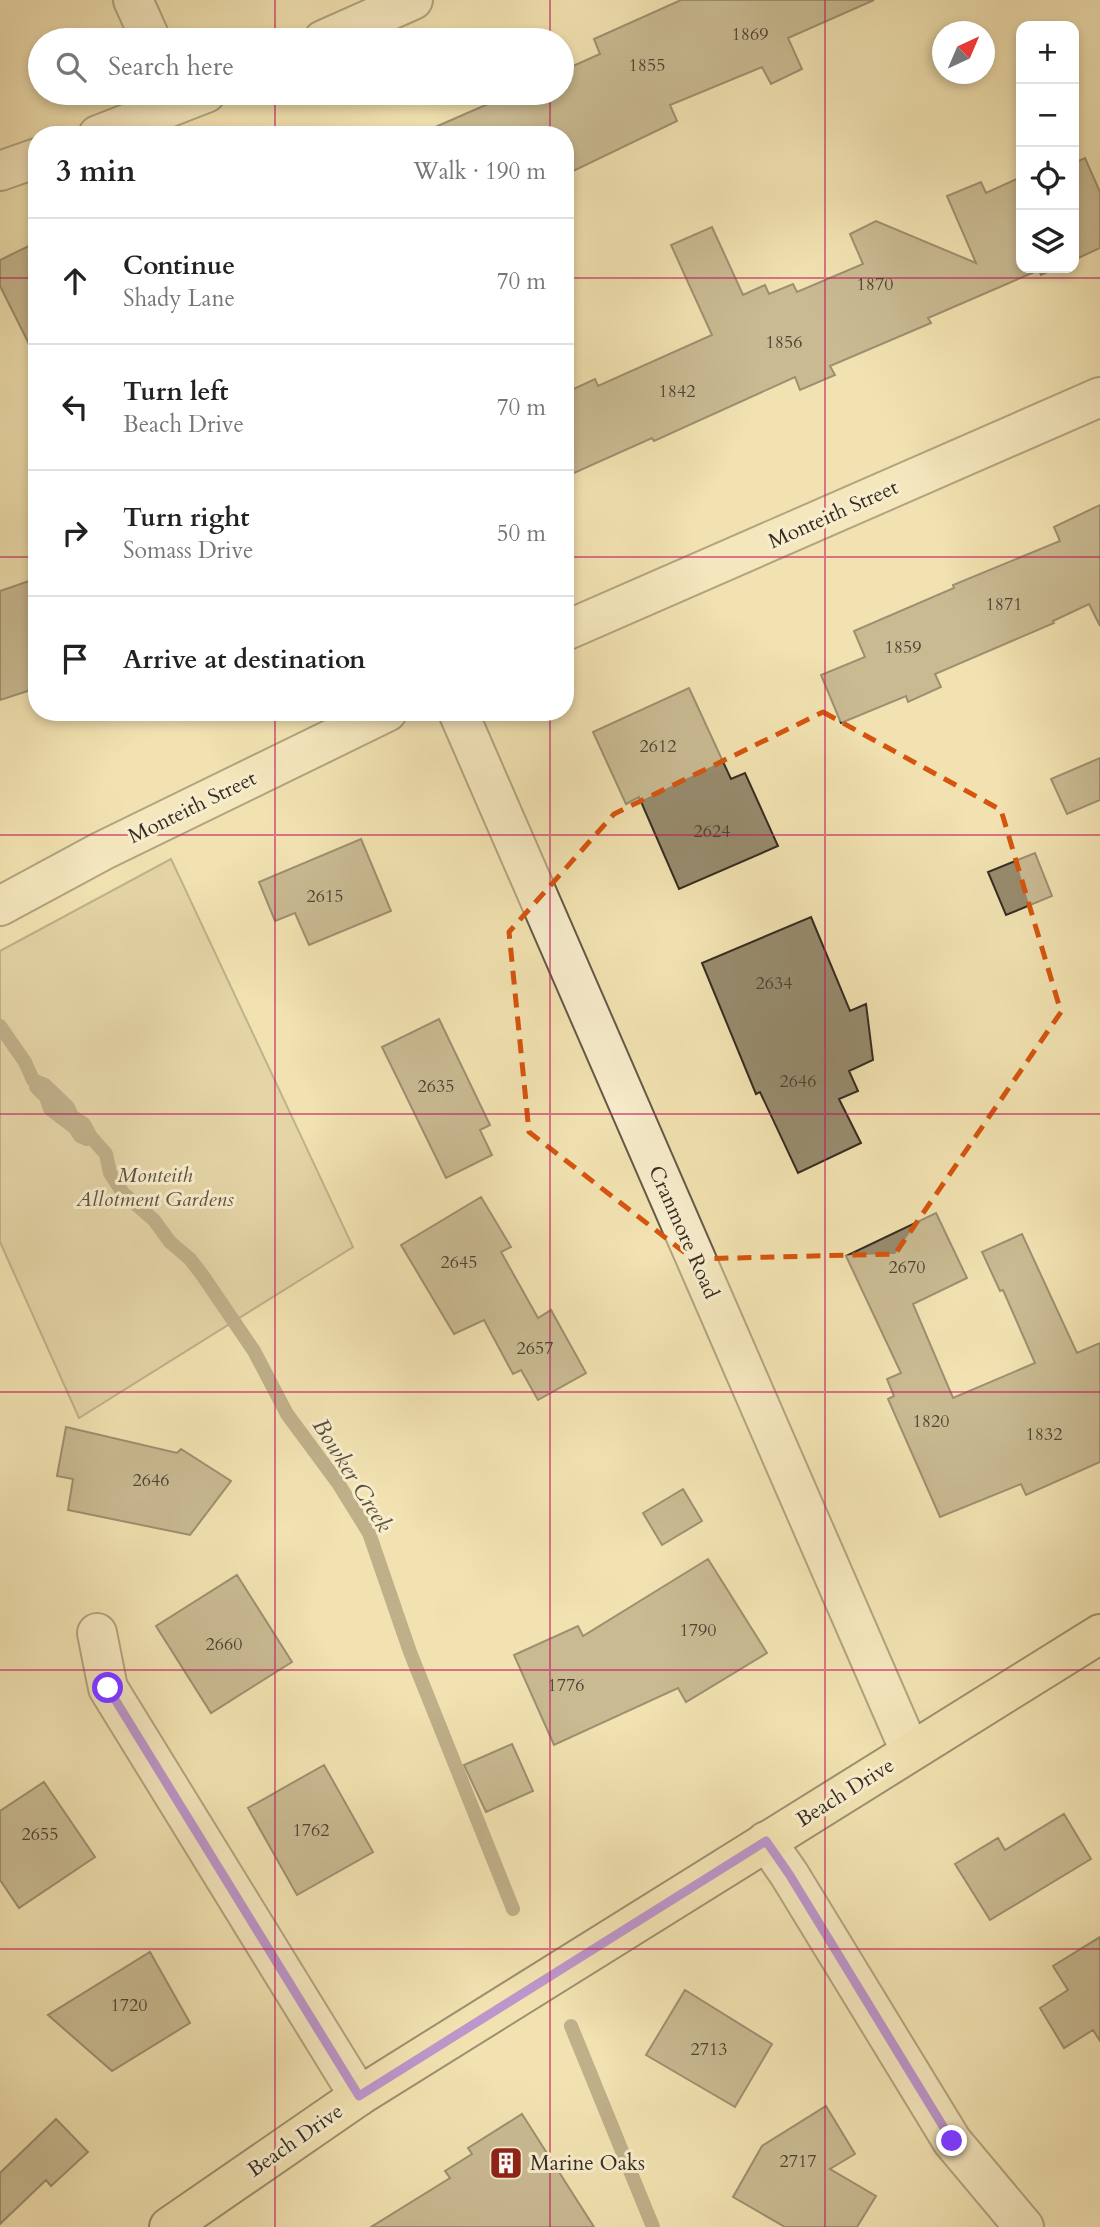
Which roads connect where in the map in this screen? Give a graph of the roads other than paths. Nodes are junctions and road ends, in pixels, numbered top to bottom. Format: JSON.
{"nodes":[{"id":1,"x":133,"y":0,"type":"edge"},
{"id":2,"x":412,"y":0,"type":"edge"},
{"id":3,"x":145,"y":28,"type":"edge"},
{"id":4,"x":350,"y":28,"type":"edge"},
{"id":5,"x":187,"y":106,"type":"edge"},
{"id":6,"x":126,"y":126,"type":"edge"},
{"id":7,"x":28,"y":161,"type":"edge"},
{"id":8,"x":0,"y":171,"type":"edge"},
{"id":9,"x":1100,"y":397,"type":"edge"},
{"id":10,"x":574,"y":627,"type":"edge"},
{"id":11,"x":369,"y":721,"type":"edge"},
{"id":12,"x":462,"y":721,"type":"edge"},
{"id":13,"x":0,"y":906,"type":"edge"},
{"id":14,"x":97,"y":1633,"type":"dead end"},
{"id":15,"x":1100,"y":1634,"type":"edge"},
{"id":16,"x":910,"y":1751,"type":"junction"},
{"id":17,"x":766,"y":1841,"type":"junction"},
{"id":18,"x":359,"y":2096,"type":"junction"},
{"id":19,"x":169,"y":2227,"type":"edge"},
{"id":20,"x":1024,"y":2227,"type":"edge"}],
"edges":[{"from":1,"to":3,"type":"street"},
{"from":2,"to":4,"type":"street"},
{"from":5,"to":6,"type":"street"},
{"from":7,"to":8,"type":"street"},
{"from":9,"to":10,"type":"street","name":"Monteith Street"},
{"from":11,"to":13,"type":"street","name":"Monteith Street"},
{"from":12,"to":16,"type":"street","name":"Cranmore Road"},
{"from":14,"to":18,"type":"street"},
{"from":15,"to":16,"type":"main road","name":"Beach Drive"},
{"from":16,"to":17,"type":"main road","name":"Beach Drive"},
{"from":17,"to":18,"type":"main road","name":"Beach Drive"},
{"from":17,"to":20,"type":"street"},
{"from":18,"to":19,"type":"main road","name":"Beach Drive"}]}
